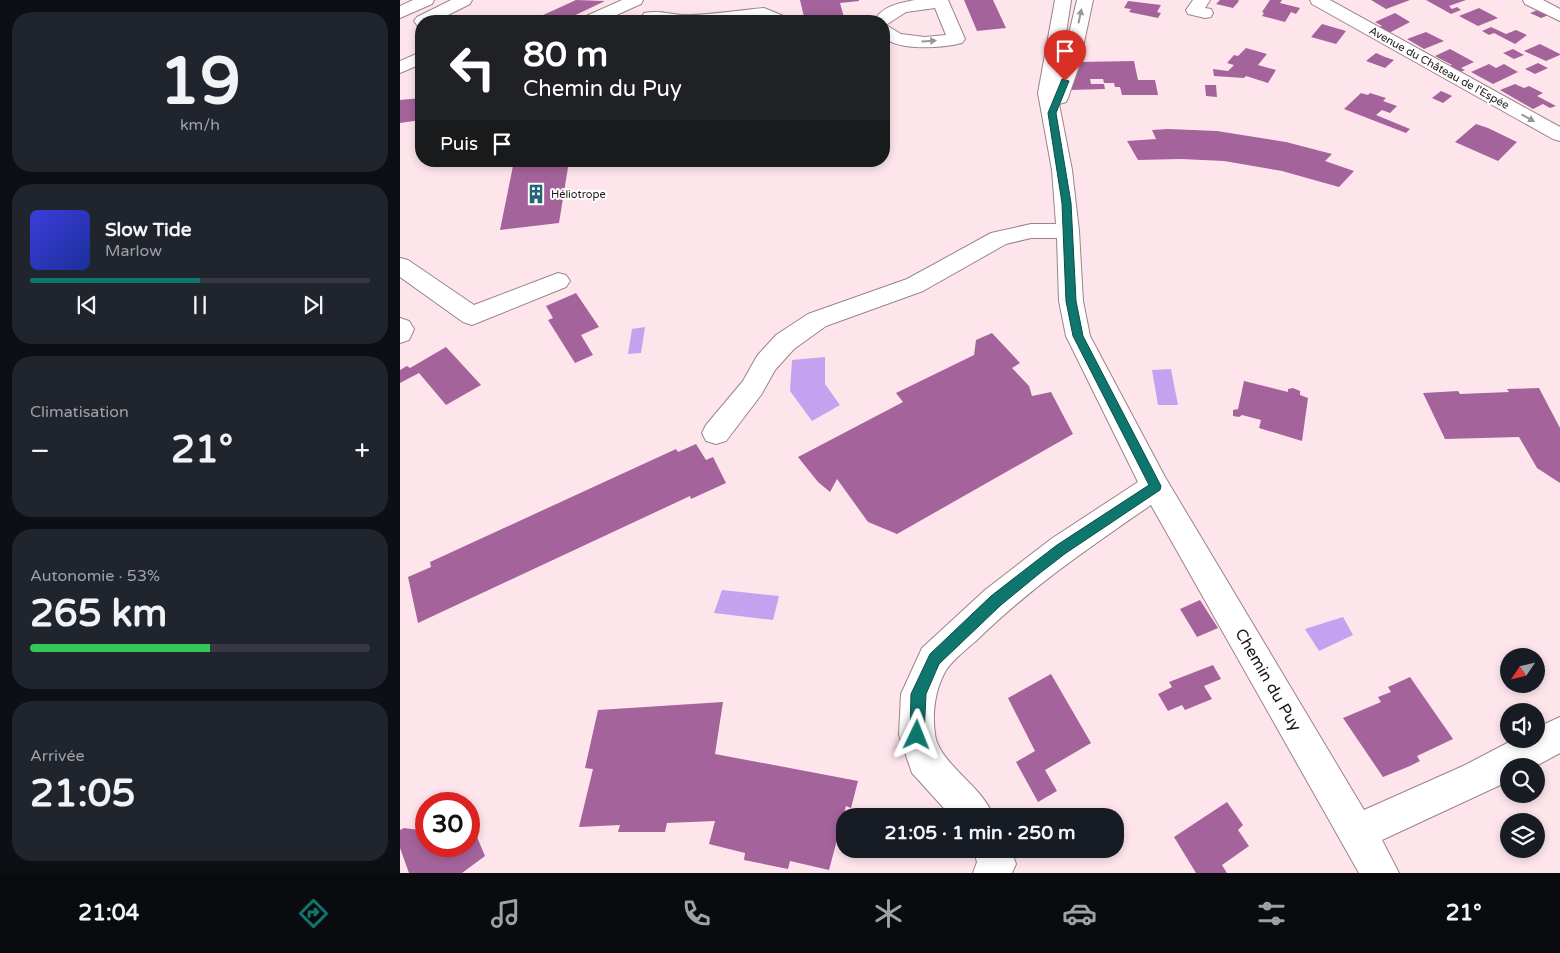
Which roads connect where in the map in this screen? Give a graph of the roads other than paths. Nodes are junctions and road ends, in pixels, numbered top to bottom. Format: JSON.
{"nodes":[{"id":1,"x":426,"y":0,"type":"edge"},
{"id":2,"x":464,"y":0,"type":"edge"},
{"id":3,"x":635,"y":0,"type":"edge"},
{"id":4,"x":662,"y":0,"type":"edge"},
{"id":5,"x":1062,"y":0,"type":"edge"},
{"id":6,"x":1085,"y":0,"type":"edge"},
{"id":7,"x":1318,"y":0,"type":"edge"},
{"id":8,"x":1531,"y":0,"type":"edge"},
{"id":9,"x":941,"y":1,"type":"edge"},
{"id":10,"x":400,"y":13,"type":"edge"},
{"id":11,"x":436,"y":15,"type":"edge"},
{"id":12,"x":603,"y":15,"type":"edge"},
{"id":13,"x":650,"y":15,"type":"edge"},
{"id":14,"x":744,"y":15,"type":"edge"},
{"id":15,"x":768,"y":15,"type":"edge"},
{"id":16,"x":885,"y":15,"type":"edge"},
{"id":17,"x":1560,"y":16,"type":"edge"},
{"id":18,"x":890,"y":34,"type":"edge"},
{"id":19,"x":415,"y":59,"type":"edge"},
{"id":20,"x":400,"y":68,"type":"edge"},
{"id":21,"x":1052,"y":113,"type":"junction"},
{"id":22,"x":1560,"y":135,"type":"edge"},
{"id":23,"x":1068,"y":230,"type":"junction"},
{"id":24,"x":400,"y":266,"type":"edge"},
{"id":25,"x":558,"y":281,"type":"dead end"},
{"id":26,"x":400,"y":327,"type":"edge"},
{"id":27,"x":400,"y":334,"type":"edge"},
{"id":28,"x":716,"y":433,"type":"dead end"},
{"id":29,"x":1156,"y":486,"type":"junction"},
{"id":30,"x":1560,"y":734,"type":"edge"},
{"id":31,"x":968,"y":808,"type":"edge"},
{"id":32,"x":1357,"y":832,"type":"junction"},
{"id":33,"x":995,"y":858,"type":"edge"},
{"id":34,"x":992,"y":873,"type":"edge"},
{"id":35,"x":1380,"y":873,"type":"edge"}],
"edges":[{"from":1,"to":10,"type":"street"},
{"from":2,"to":11,"type":"street"},
{"from":3,"to":12,"type":"street"},
{"from":4,"to":13,"type":"street"},
{"from":5,"to":21,"type":"street","name":"Chemin du Puy"},
{"from":21,"to":6,"type":"street","one_way":true},
{"from":7,"to":22,"type":"street","name":"Avenue du Château de l'Espée","one_way":true},
{"from":8,"to":17,"type":"street"},
{"from":9,"to":16,"type":"street"},
{"from":18,"to":9,"type":"street","one_way":true},
{"from":14,"to":15,"type":"street"},
{"from":19,"to":20,"type":"street"},
{"from":21,"to":23,"type":"street","name":"Chemin du Puy"},
{"from":23,"to":28,"type":"street"},
{"from":23,"to":29,"type":"street","name":"Chemin du Puy"},
{"from":24,"to":25,"type":"street"},
{"from":26,"to":27,"type":"street"},
{"from":29,"to":31,"type":"street"},
{"from":29,"to":32,"type":"street","name":"Chemin du Puy"},
{"from":30,"to":32,"type":"street"},
{"from":32,"to":35,"type":"street","name":"Chemin du Puy"},
{"from":33,"to":34,"type":"street"}]}
